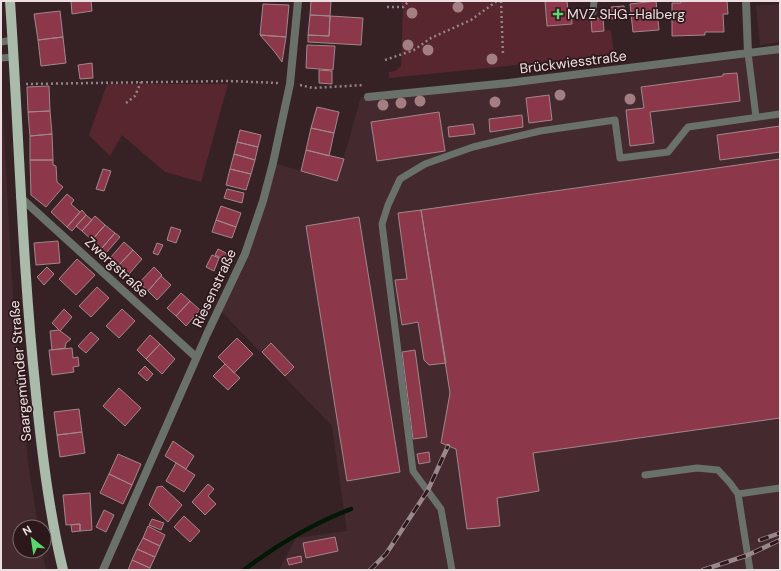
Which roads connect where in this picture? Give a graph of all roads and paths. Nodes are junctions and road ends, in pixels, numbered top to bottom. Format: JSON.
{"nodes":[{"id":1,"x":10,"y":1,"type":"edge"},
{"id":2,"x":298,"y":1,"type":"edge"},
{"id":3,"x":409,"y":1,"type":"edge"},
{"id":4,"x":497,"y":1,"type":"edge"},
{"id":5,"x":501,"y":1,"type":"edge"},
{"id":6,"x":594,"y":1,"type":"edge"},
{"id":7,"x":746,"y":1,"type":"edge"},
{"id":8,"x":387,"y":7,"type":"dead end"},
{"id":9,"x":593,"y":12,"type":"dead end"},
{"id":10,"x":13,"y":40,"type":"junction"},
{"id":11,"x":1,"y":42,"type":"edge"},
{"id":12,"x":780,"y":49,"type":"edge"},
{"id":13,"x":748,"y":53,"type":"junction"},
{"id":14,"x":504,"y":55,"type":"dead end"},
{"id":15,"x":14,"y":57,"type":"junction"},
{"id":16,"x":1,"y":58,"type":"edge"},
{"id":17,"x":385,"y":60,"type":"dead end"},
{"id":18,"x":141,"y":82,"type":"junction"},
{"id":19,"x":15,"y":84,"type":"junction"},
{"id":20,"x":290,"y":84,"type":"junction"},
{"id":21,"x":384,"y":95,"type":"junction"},
{"id":22,"x":368,"y":97,"type":"dead end"},
{"id":23,"x":126,"y":103,"type":"dead end"},
{"id":24,"x":780,"y":114,"type":"edge"},
{"id":25,"x":756,"y":117,"type":"junction"},
{"id":26,"x":20,"y":197,"type":"junction"},
{"id":27,"x":196,"y":357,"type":"junction"},
{"id":28,"x":644,"y":475,"type":"dead end"},
{"id":29,"x":780,"y":488,"type":"edge"},
{"id":30,"x":738,"y":494,"type":"junction"},
{"id":31,"x":63,"y":570,"type":"edge"},
{"id":32,"x":103,"y":570,"type":"edge"},
{"id":33,"x":452,"y":570,"type":"edge"},
{"id":34,"x":750,"y":570,"type":"edge"}],
"edges":[{"from":1,"to":10,"type":"main road","name":"Saargemünder Straße"},
{"from":2,"to":20,"type":"street","name":"Riesenstraße"},
{"from":3,"to":8,"type":"path"},
{"from":4,"to":17,"type":"path"},
{"from":5,"to":14,"type":"path"},
{"from":6,"to":9,"type":"lane"},
{"from":7,"to":13,"type":"street"},
{"from":10,"to":11,"type":"lane"},
{"from":10,"to":15,"type":"main road","name":"Saargemünder Straße"},
{"from":12,"to":13,"type":"street","name":"Brückwiesstraße"},
{"from":13,"to":21,"type":"street","name":"Brückwiesstraße"},
{"from":13,"to":25,"type":"lane"},
{"from":15,"to":16,"type":"lane"},
{"from":15,"to":19,"type":"main road","name":"Saargemünder Straße"},
{"from":18,"to":19,"type":"path"},
{"from":18,"to":20,"type":"path"},
{"from":18,"to":23,"type":"path"},
{"from":19,"to":26,"type":"main road","name":"Saargemünder Straße"},
{"from":20,"to":21,"type":"path"},
{"from":20,"to":27,"type":"street","name":"Riesenstraße"},
{"from":21,"to":22,"type":"street","name":"Brückwiesstraße"},
{"from":24,"to":25,"type":"lane"},
{"from":25,"to":33,"type":"lane"},
{"from":26,"to":27,"type":"street","name":"Zwergstraße"},
{"from":26,"to":31,"type":"main road","name":"Saargemünder Straße"},
{"from":27,"to":32,"type":"street","name":"Riesenstraße"},
{"from":28,"to":30,"type":"lane"},
{"from":29,"to":30,"type":"lane"},
{"from":30,"to":34,"type":"lane"}]}
